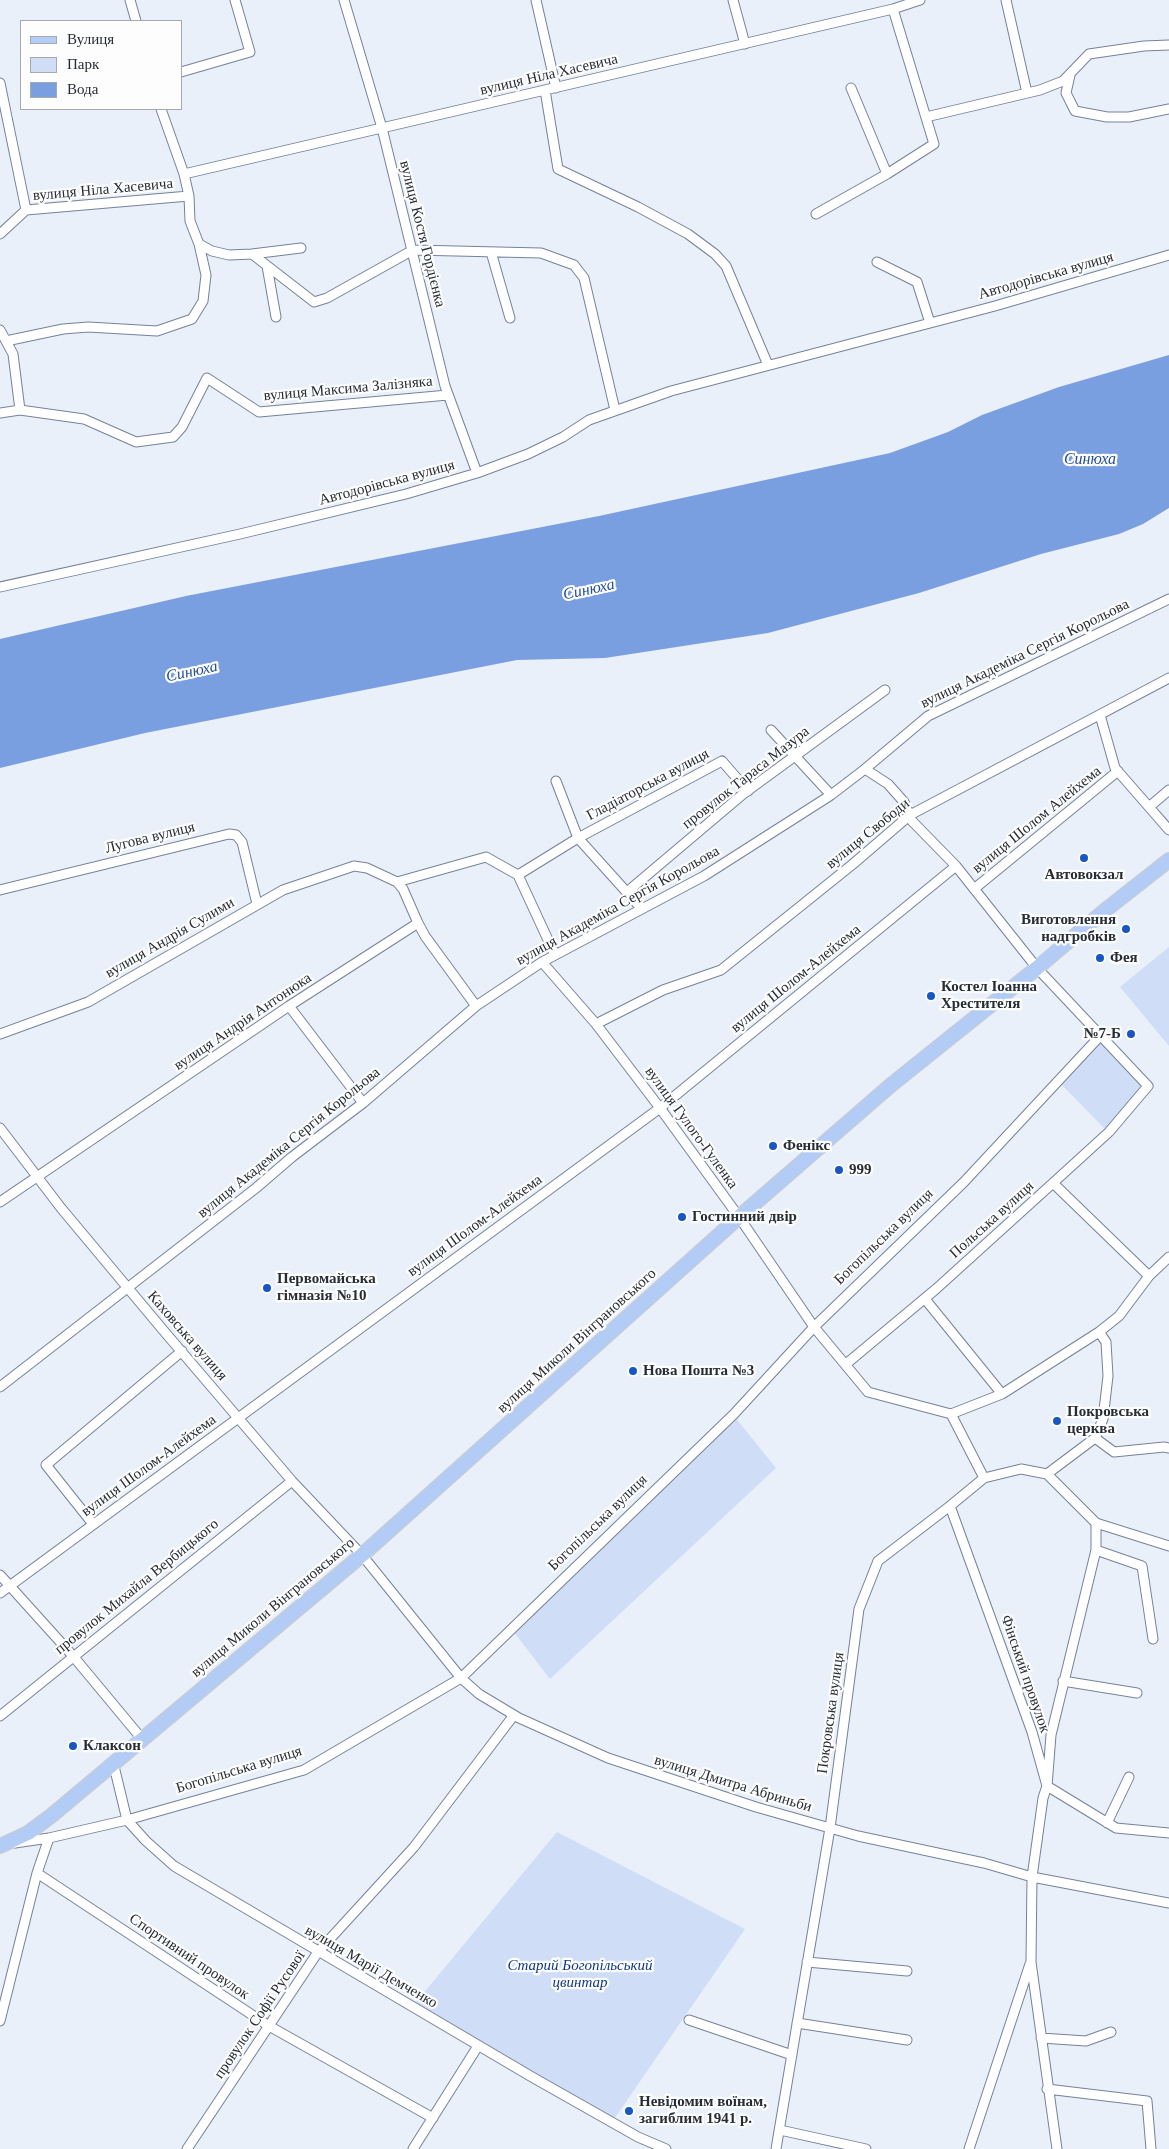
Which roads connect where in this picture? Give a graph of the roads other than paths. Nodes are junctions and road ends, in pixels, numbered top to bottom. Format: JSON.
{"nodes":[{"id":1,"x":130,"y":0,"type":"edge"},
{"id":2,"x":235,"y":0,"type":"edge"},
{"id":3,"x":344,"y":0,"type":"edge"},
{"id":4,"x":536,"y":0,"type":"edge"},
{"id":5,"x":733,"y":0,"type":"edge"},
{"id":6,"x":920,"y":0,"type":"edge"},
{"id":7,"x":1006,"y":0,"type":"edge"},
{"id":8,"x":893,"y":10,"type":"junction"},
{"id":9,"x":136,"y":20,"type":"edge"},
{"id":10,"x":745,"y":44,"type":"junction"},
{"id":11,"x":1169,"y":45,"type":"edge"},
{"id":12,"x":182,"y":72,"type":"edge"},
{"id":13,"x":1070,"y":74,"type":"junction"},
{"id":14,"x":0,"y":83,"type":"edge"},
{"id":15,"x":556,"y":88,"type":"junction"},
{"id":16,"x":851,"y":88,"type":"dead end"},
{"id":17,"x":545,"y":90,"type":"junction"},
{"id":18,"x":1027,"y":93,"type":"junction"},
{"id":19,"x":1169,"y":109,"type":"edge"},
{"id":20,"x":161,"y":110,"type":"edge"},
{"id":21,"x":926,"y":117,"type":"junction"},
{"id":22,"x":382,"y":128,"type":"junction"},
{"id":23,"x":184,"y":174,"type":"junction"},
{"id":24,"x":887,"y":174,"type":"junction"},
{"id":25,"x":189,"y":196,"type":"junction"},
{"id":26,"x":26,"y":210,"type":"junction"},
{"id":27,"x":816,"y":214,"type":"dead end"},
{"id":28,"x":0,"y":234,"type":"edge"},
{"id":29,"x":199,"y":244,"type":"junction"},
{"id":30,"x":302,"y":248,"type":"dead end"},
{"id":31,"x":412,"y":250,"type":"junction"},
{"id":32,"x":491,"y":252,"type":"junction"},
{"id":33,"x":252,"y":254,"type":"junction"},
{"id":34,"x":1169,"y":255,"type":"edge"},
{"id":35,"x":878,"y":262,"type":"dead end"},
{"id":36,"x":267,"y":266,"type":"junction"},
{"id":37,"x":276,"y":318,"type":"dead end"},
{"id":38,"x":510,"y":318,"type":"dead end"},
{"id":39,"x":930,"y":323,"type":"junction"},
{"id":40,"x":0,"y":330,"type":"edge"},
{"id":41,"x":6,"y":341,"type":"junction"},
{"id":42,"x":768,"y":365,"type":"junction"},
{"id":43,"x":448,"y":394,"type":"junction"},
{"id":44,"x":20,"y":410,"type":"junction"},
{"id":45,"x":615,"y":410,"type":"junction"},
{"id":46,"x":0,"y":413,"type":"edge"},
{"id":47,"x":477,"y":473,"type":"junction"},
{"id":48,"x":0,"y":587,"type":"edge"},
{"id":49,"x":1169,"y":599,"type":"edge"},
{"id":50,"x":1169,"y":678,"type":"edge"},
{"id":51,"x":886,"y":690,"type":"dead end"},
{"id":52,"x":1100,"y":715,"type":"junction"},
{"id":53,"x":771,"y":730,"type":"dead end"},
{"id":54,"x":796,"y":755,"type":"junction"},
{"id":55,"x":865,"y":769,"type":"junction"},
{"id":56,"x":1118,"y":772,"type":"junction"},
{"id":57,"x":556,"y":782,"type":"dead end"},
{"id":58,"x":1169,"y":790,"type":"edge"},
{"id":59,"x":748,"y":791,"type":"junction"},
{"id":60,"x":831,"y":795,"type":"junction"},
{"id":61,"x":1149,"y":807,"type":"junction"},
{"id":62,"x":910,"y":815,"type":"junction"},
{"id":63,"x":1169,"y":830,"type":"edge"},
{"id":64,"x":578,"y":838,"type":"junction"},
{"id":65,"x":1169,"y":860,"type":"edge"},
{"id":66,"x":956,"y":866,"type":"junction"},
{"id":67,"x":518,"y":875,"type":"junction"},
{"id":68,"x":397,"y":882,"type":"junction"},
{"id":69,"x":974,"y":889,"type":"junction"},
{"id":70,"x":0,"y":890,"type":"edge"},
{"id":71,"x":626,"y":892,"type":"junction"},
{"id":72,"x":257,"y":904,"type":"junction"},
{"id":73,"x":641,"y":908,"type":"junction"},
{"id":74,"x":418,"y":923,"type":"junction"},
{"id":75,"x":555,"y":955,"type":"junction"},
{"id":76,"x":542,"y":962,"type":"junction"},
{"id":77,"x":1037,"y":968,"type":"junction"},
{"id":78,"x":289,"y":1006,"type":"junction"},
{"id":79,"x":476,"y":1006,"type":"junction"},
{"id":80,"x":596,"y":1024,"type":"junction"},
{"id":81,"x":0,"y":1034,"type":"edge"},
{"id":82,"x":1100,"y":1036,"type":"junction"},
{"id":83,"x":363,"y":1103,"type":"junction"},
{"id":84,"x":660,"y":1108,"type":"junction"},
{"id":85,"x":0,"y":1128,"type":"edge"},
{"id":86,"x":37,"y":1177,"type":"junction"},
{"id":87,"x":1053,"y":1183,"type":"junction"},
{"id":88,"x":0,"y":1202,"type":"edge"},
{"id":89,"x":739,"y":1217,"type":"junction"},
{"id":90,"x":1169,"y":1257,"type":"edge"},
{"id":91,"x":1150,"y":1276,"type":"junction"},
{"id":92,"x":128,"y":1288,"type":"junction"},
{"id":93,"x":924,"y":1299,"type":"junction"},
{"id":94,"x":814,"y":1327,"type":"junction"},
{"id":95,"x":1099,"y":1332,"type":"junction"},
{"id":96,"x":182,"y":1351,"type":"junction"},
{"id":97,"x":846,"y":1364,"type":"junction"},
{"id":98,"x":0,"y":1387,"type":"edge"},
{"id":99,"x":1002,"y":1394,"type":"junction"},
{"id":100,"x":951,"y":1414,"type":"junction"},
{"id":101,"x":238,"y":1417,"type":"junction"},
{"id":102,"x":1095,"y":1438,"type":"junction"},
{"id":103,"x":1169,"y":1448,"type":"edge"},
{"id":104,"x":1047,"y":1474,"type":"junction"},
{"id":105,"x":984,"y":1478,"type":"junction"},
{"id":106,"x":292,"y":1481,"type":"junction"},
{"id":107,"x":950,"y":1506,"type":"junction"},
{"id":108,"x":1096,"y":1523,"type":"junction"},
{"id":109,"x":93,"y":1524,"type":"junction"},
{"id":110,"x":1168,"y":1545,"type":"edge"},
{"id":111,"x":1096,"y":1550,"type":"junction"},
{"id":112,"x":362,"y":1556,"type":"junction"},
{"id":113,"x":0,"y":1575,"type":"edge"},
{"id":114,"x":9,"y":1586,"type":"junction"},
{"id":115,"x":0,"y":1593,"type":"edge"},
{"id":116,"x":1153,"y":1639,"type":"dead end"},
{"id":117,"x":73,"y":1656,"type":"junction"},
{"id":118,"x":461,"y":1678,"type":"junction"},
{"id":119,"x":1063,"y":1681,"type":"junction"},
{"id":120,"x":1137,"y":1693,"type":"dead end"},
{"id":121,"x":514,"y":1715,"type":"junction"},
{"id":122,"x":0,"y":1716,"type":"edge"},
{"id":123,"x":142,"y":1739,"type":"junction"},
{"id":124,"x":113,"y":1762,"type":"junction"},
{"id":125,"x":1129,"y":1777,"type":"dead end"},
{"id":126,"x":1047,"y":1786,"type":"junction"},
{"id":127,"x":127,"y":1820,"type":"junction"},
{"id":128,"x":1107,"y":1823,"type":"junction"},
{"id":129,"x":830,"y":1828,"type":"junction"},
{"id":130,"x":1169,"y":1833,"type":"edge"},
{"id":131,"x":49,"y":1838,"type":"junction"},
{"id":132,"x":3,"y":1845,"type":"edge"},
{"id":133,"x":37,"y":1872,"type":"junction"},
{"id":134,"x":1032,"y":1877,"type":"junction"},
{"id":135,"x":1169,"y":1903,"type":"edge"},
{"id":136,"x":318,"y":1952,"type":"junction"},
{"id":137,"x":808,"y":1962,"type":"junction"},
{"id":138,"x":1031,"y":1962,"type":"junction"},
{"id":139,"x":907,"y":1971,"type":"dead end"},
{"id":140,"x":0,"y":2020,"type":"edge"},
{"id":141,"x":689,"y":2020,"type":"dead end"},
{"id":142,"x":797,"y":2023,"type":"junction"},
{"id":143,"x":269,"y":2026,"type":"junction"},
{"id":144,"x":1111,"y":2032,"type":"dead end"},
{"id":145,"x":1041,"y":2038,"type":"junction"},
{"id":146,"x":907,"y":2040,"type":"dead end"},
{"id":147,"x":478,"y":2046,"type":"junction"},
{"id":148,"x":792,"y":2055,"type":"junction"},
{"id":149,"x":1047,"y":2089,"type":"junction"},
{"id":150,"x":433,"y":2118,"type":"junction"},
{"id":151,"x":780,"y":2130,"type":"junction"},
{"id":152,"x":187,"y":2149,"type":"edge"},
{"id":153,"x":413,"y":2149,"type":"edge"},
{"id":154,"x":666,"y":2149,"type":"edge"},
{"id":155,"x":776,"y":2149,"type":"edge"},
{"id":156,"x":866,"y":2149,"type":"edge"},
{"id":157,"x":969,"y":2149,"type":"edge"},
{"id":158,"x":1056,"y":2149,"type":"edge"},
{"id":159,"x":1151,"y":2149,"type":"edge"}],
"edges":[{"from":1,"to":9,"type":"street"},
{"from":2,"to":12,"type":"street"},
{"from":3,"to":22,"type":"street","name":"вулиця Костя Гордієнка"},
{"from":4,"to":15,"type":"street"},
{"from":5,"to":10,"type":"street"},
{"from":6,"to":8,"type":"street","name":"вулиця Ніла Хасевича"},
{"from":7,"to":18,"type":"street"},
{"from":8,"to":10,"type":"street","name":"вулиця Ніла Хасевича"},
{"from":8,"to":21,"type":"street"},
{"from":10,"to":15,"type":"street","name":"вулиця Ніла Хасевича"},
{"from":11,"to":13,"type":"street"},
{"from":13,"to":18,"type":"street"},
{"from":13,"to":19,"type":"street"},
{"from":14,"to":26,"type":"street"},
{"from":15,"to":17,"type":"street","name":"вулиця Ніла Хасевича"},
{"from":16,"to":24,"type":"street"},
{"from":17,"to":22,"type":"street","name":"вулиця Ніла Хасевича"},
{"from":17,"to":42,"type":"street"},
{"from":18,"to":21,"type":"street"},
{"from":20,"to":23,"type":"street"},
{"from":21,"to":24,"type":"street"},
{"from":22,"to":23,"type":"street","name":"вулиця Ніла Хасевича"},
{"from":22,"to":31,"type":"street","name":"вулиця Костя Гордієнка"},
{"from":23,"to":25,"type":"street"},
{"from":24,"to":27,"type":"street"},
{"from":25,"to":26,"type":"street","name":"вулиця Ніла Хасевича"},
{"from":25,"to":29,"type":"street"},
{"from":26,"to":28,"type":"street","name":"вулиця Ніла Хасевича"},
{"from":29,"to":33,"type":"street"},
{"from":29,"to":41,"type":"street"},
{"from":30,"to":33,"type":"street"},
{"from":31,"to":32,"type":"street"},
{"from":31,"to":36,"type":"street"},
{"from":31,"to":43,"type":"street","name":"вулиця Костя Гордієнка"},
{"from":32,"to":38,"type":"street"},
{"from":32,"to":45,"type":"street"},
{"from":33,"to":36,"type":"street"},
{"from":34,"to":39,"type":"street","name":"Автодорівська вулиця"},
{"from":35,"to":39,"type":"street"},
{"from":36,"to":37,"type":"street"},
{"from":39,"to":42,"type":"street","name":"Автодорівська вулиця"},
{"from":40,"to":41,"type":"street"},
{"from":41,"to":44,"type":"street"},
{"from":42,"to":45,"type":"street","name":"Автодорівська вулиця"},
{"from":43,"to":44,"type":"street","name":"вулиця Максима Залізняка"},
{"from":43,"to":47,"type":"street","name":"вулиця Костя Гордієнка"},
{"from":44,"to":46,"type":"street","name":"вулиця Максима Залізняка"},
{"from":45,"to":47,"type":"street","name":"Автодорівська вулиця"},
{"from":47,"to":48,"type":"street","name":"Автодорівська вулиця"},
{"from":49,"to":55,"type":"street","name":"вулиця Академіка Сергія Корольова"},
{"from":50,"to":52,"type":"street","name":"вулиця Свободи"},
{"from":51,"to":54,"type":"street","name":"провулок Тараса Мазура"},
{"from":52,"to":56,"type":"street","name":"вулиця Шолом Алейхема"},
{"from":52,"to":62,"type":"street","name":"вулиця Свободи"},
{"from":53,"to":54,"type":"street"},
{"from":54,"to":59,"type":"street","name":"провулок Тараса Мазура"},
{"from":54,"to":60,"type":"street"},
{"from":55,"to":60,"type":"street","name":"вулиця Академіка Сергія Корольова"},
{"from":55,"to":62,"type":"street"},
{"from":56,"to":61,"type":"street","name":"вулиця Шолом Алейхема"},
{"from":56,"to":69,"type":"street","name":"вулиця Шолом Алейхема"},
{"from":57,"to":64,"type":"street","name":"Гладіаторська вулиця"},
{"from":58,"to":61,"type":"street"},
{"from":59,"to":64,"type":"street","name":"Гладіаторська вулиця"},
{"from":59,"to":71,"type":"street","name":"провулок Тараса Мазура"},
{"from":60,"to":73,"type":"street","name":"вулиця Академіка Сергія Корольова"},
{"from":61,"to":63,"type":"street","name":"вулиця Шолом Алейхема"},
{"from":62,"to":66,"type":"street"},
{"from":62,"to":80,"type":"street","name":"вулиця Свободи"},
{"from":64,"to":67,"type":"street","name":"Гладіаторська вулиця"},
{"from":64,"to":71,"type":"street"},
{"from":65,"to":77,"type":"main road","name":"вулиця Миколи Вінграновського"},
{"from":66,"to":69,"type":"street"},
{"from":66,"to":84,"type":"street","name":"вулиця Шолом-Алейхема"},
{"from":67,"to":68,"type":"street"},
{"from":67,"to":75,"type":"street"},
{"from":68,"to":72,"type":"street","name":"вулиця Андрія Сулими"},
{"from":68,"to":74,"type":"street"},
{"from":69,"to":77,"type":"street"},
{"from":70,"to":72,"type":"street","name":"Лугова вулиця"},
{"from":71,"to":73,"type":"street"},
{"from":72,"to":81,"type":"street","name":"вулиця Андрія Сулими"},
{"from":73,"to":75,"type":"street","name":"вулиця Академіка Сергія Корольова"},
{"from":74,"to":78,"type":"street","name":"вулиця Андрія Антонюка"},
{"from":74,"to":79,"type":"street"},
{"from":75,"to":76,"type":"street","name":"вулиця Академіка Сергія Корольова"},
{"from":76,"to":79,"type":"street","name":"вулиця Академіка Сергія Корольова"},
{"from":76,"to":80,"type":"street","name":"вулиця Гулого-Гуленка"},
{"from":77,"to":82,"type":"street"},
{"from":77,"to":89,"type":"main road","name":"вулиця Миколи Вінграновського"},
{"from":78,"to":83,"type":"street"},
{"from":78,"to":86,"type":"street","name":"вулиця Андрія Антонюка"},
{"from":79,"to":83,"type":"street","name":"вулиця Академіка Сергія Корольова"},
{"from":80,"to":84,"type":"street","name":"вулиця Гулого-Гуленка"},
{"from":82,"to":87,"type":"street","name":"Польська вулиця"},
{"from":82,"to":94,"type":"street","name":"Богопільська вулиця"},
{"from":83,"to":92,"type":"street","name":"вулиця Академіка Сергія Корольова"},
{"from":84,"to":89,"type":"street","name":"вулиця Гулого-Гуленка"},
{"from":84,"to":101,"type":"street","name":"вулиця Шолом-Алейхема"},
{"from":85,"to":86,"type":"street","name":"Каховська вулиця"},
{"from":86,"to":88,"type":"street","name":"вулиця Андрія Антонюка"},
{"from":86,"to":92,"type":"street","name":"Каховська вулиця"},
{"from":87,"to":91,"type":"street"},
{"from":87,"to":93,"type":"street","name":"Польська вулиця"},
{"from":89,"to":94,"type":"street","name":"вулиця Гулого-Гуленка"},
{"from":89,"to":112,"type":"main road","name":"вулиця Миколи Вінграновського"},
{"from":90,"to":91,"type":"street"},
{"from":91,"to":95,"type":"street"},
{"from":92,"to":96,"type":"street","name":"Каховська вулиця"},
{"from":92,"to":98,"type":"street","name":"вулиця Академіка Сергія Корольова"},
{"from":93,"to":97,"type":"street","name":"Польська вулиця"},
{"from":93,"to":99,"type":"street"},
{"from":94,"to":97,"type":"street","name":"вулиця Гулого-Гуленка"},
{"from":94,"to":118,"type":"street","name":"Богопільська вулиця"},
{"from":95,"to":99,"type":"street"},
{"from":95,"to":102,"type":"street"},
{"from":96,"to":101,"type":"street","name":"Каховська вулиця"},
{"from":96,"to":109,"type":"street"},
{"from":97,"to":100,"type":"street","name":"вулиця Гулого-Гуленка"},
{"from":99,"to":100,"type":"street"},
{"from":100,"to":105,"type":"street"},
{"from":101,"to":106,"type":"street","name":"Каховська вулиця"},
{"from":101,"to":109,"type":"street","name":"вулиця Шолом-Алейхема"},
{"from":102,"to":103,"type":"street"},
{"from":102,"to":104,"type":"street"},
{"from":104,"to":105,"type":"street"},
{"from":104,"to":108,"type":"street"},
{"from":105,"to":107,"type":"street","name":"Покровська вулиця"},
{"from":106,"to":112,"type":"street","name":"Каховська вулиця"},
{"from":106,"to":117,"type":"street","name":"провулок Михайла Вербицького"},
{"from":107,"to":126,"type":"street","name":"Фінський провулок"},
{"from":107,"to":129,"type":"street","name":"Покровська вулиця"},
{"from":108,"to":110,"type":"street"},
{"from":108,"to":111,"type":"street"},
{"from":109,"to":114,"type":"street","name":"вулиця Шолом-Алейхема"},
{"from":111,"to":116,"type":"street"},
{"from":111,"to":119,"type":"street"},
{"from":112,"to":118,"type":"street","name":"вулиця Дмитра Абриньби"},
{"from":112,"to":123,"type":"main road","name":"вулиця Миколи Вінграновського"},
{"from":113,"to":114,"type":"street"},
{"from":114,"to":115,"type":"street","name":"вулиця Шолом-Алейхема"},
{"from":114,"to":117,"type":"street"},
{"from":117,"to":122,"type":"street","name":"провулок Михайла Вербицького"},
{"from":117,"to":123,"type":"street"},
{"from":118,"to":121,"type":"street","name":"вулиця Дмитра Абриньби"},
{"from":118,"to":127,"type":"street","name":"Богопільська вулиця"},
{"from":119,"to":120,"type":"street"},
{"from":119,"to":126,"type":"street"},
{"from":121,"to":129,"type":"street","name":"вулиця Дмитра Абриньби"},
{"from":121,"to":136,"type":"street","name":"провулок Софії Русової"},
{"from":123,"to":124,"type":"main road","name":"вулиця Миколи Вінграновського"},
{"from":124,"to":127,"type":"street","name":"вулиця Марії Демченко"},
{"from":124,"to":132,"type":"main road","name":"вулиця Миколи Вінграновського"},
{"from":125,"to":128,"type":"street"},
{"from":126,"to":128,"type":"street"},
{"from":126,"to":134,"type":"street"},
{"from":127,"to":131,"type":"street","name":"Богопільська вулиця"},
{"from":127,"to":136,"type":"street","name":"вулиця Марії Демченко"},
{"from":128,"to":130,"type":"street"},
{"from":129,"to":134,"type":"street","name":"вулиця Дмитра Абриньби"},
{"from":129,"to":137,"type":"street","name":"Покровська вулиця"},
{"from":131,"to":132,"type":"street","name":"Богопільська вулиця"},
{"from":131,"to":133,"type":"street"},
{"from":133,"to":140,"type":"street"},
{"from":133,"to":143,"type":"street","name":"Спортивний провулок"},
{"from":134,"to":135,"type":"street","name":"вулиця Дмитра Абриньби"},
{"from":134,"to":138,"type":"street"},
{"from":136,"to":143,"type":"street","name":"провулок Софії Русової"},
{"from":136,"to":147,"type":"street","name":"вулиця Марії Демченко"},
{"from":137,"to":139,"type":"street"},
{"from":137,"to":142,"type":"street","name":"Покровська вулиця"},
{"from":138,"to":145,"type":"street"},
{"from":138,"to":157,"type":"street"},
{"from":141,"to":148,"type":"street"},
{"from":142,"to":146,"type":"street"},
{"from":142,"to":148,"type":"street","name":"Покровська вулиця"},
{"from":143,"to":150,"type":"street","name":"Спортивний провулок"},
{"from":143,"to":152,"type":"street","name":"провулок Софії Русової"},
{"from":144,"to":145,"type":"street"},
{"from":145,"to":149,"type":"street"},
{"from":147,"to":150,"type":"street"},
{"from":147,"to":154,"type":"street","name":"вулиця Марії Демченко"},
{"from":148,"to":151,"type":"street","name":"Покровська вулиця"},
{"from":149,"to":158,"type":"street"},
{"from":149,"to":159,"type":"street"},
{"from":150,"to":153,"type":"street"},
{"from":151,"to":155,"type":"street","name":"Покровська вулиця"},
{"from":151,"to":156,"type":"street"}]}
